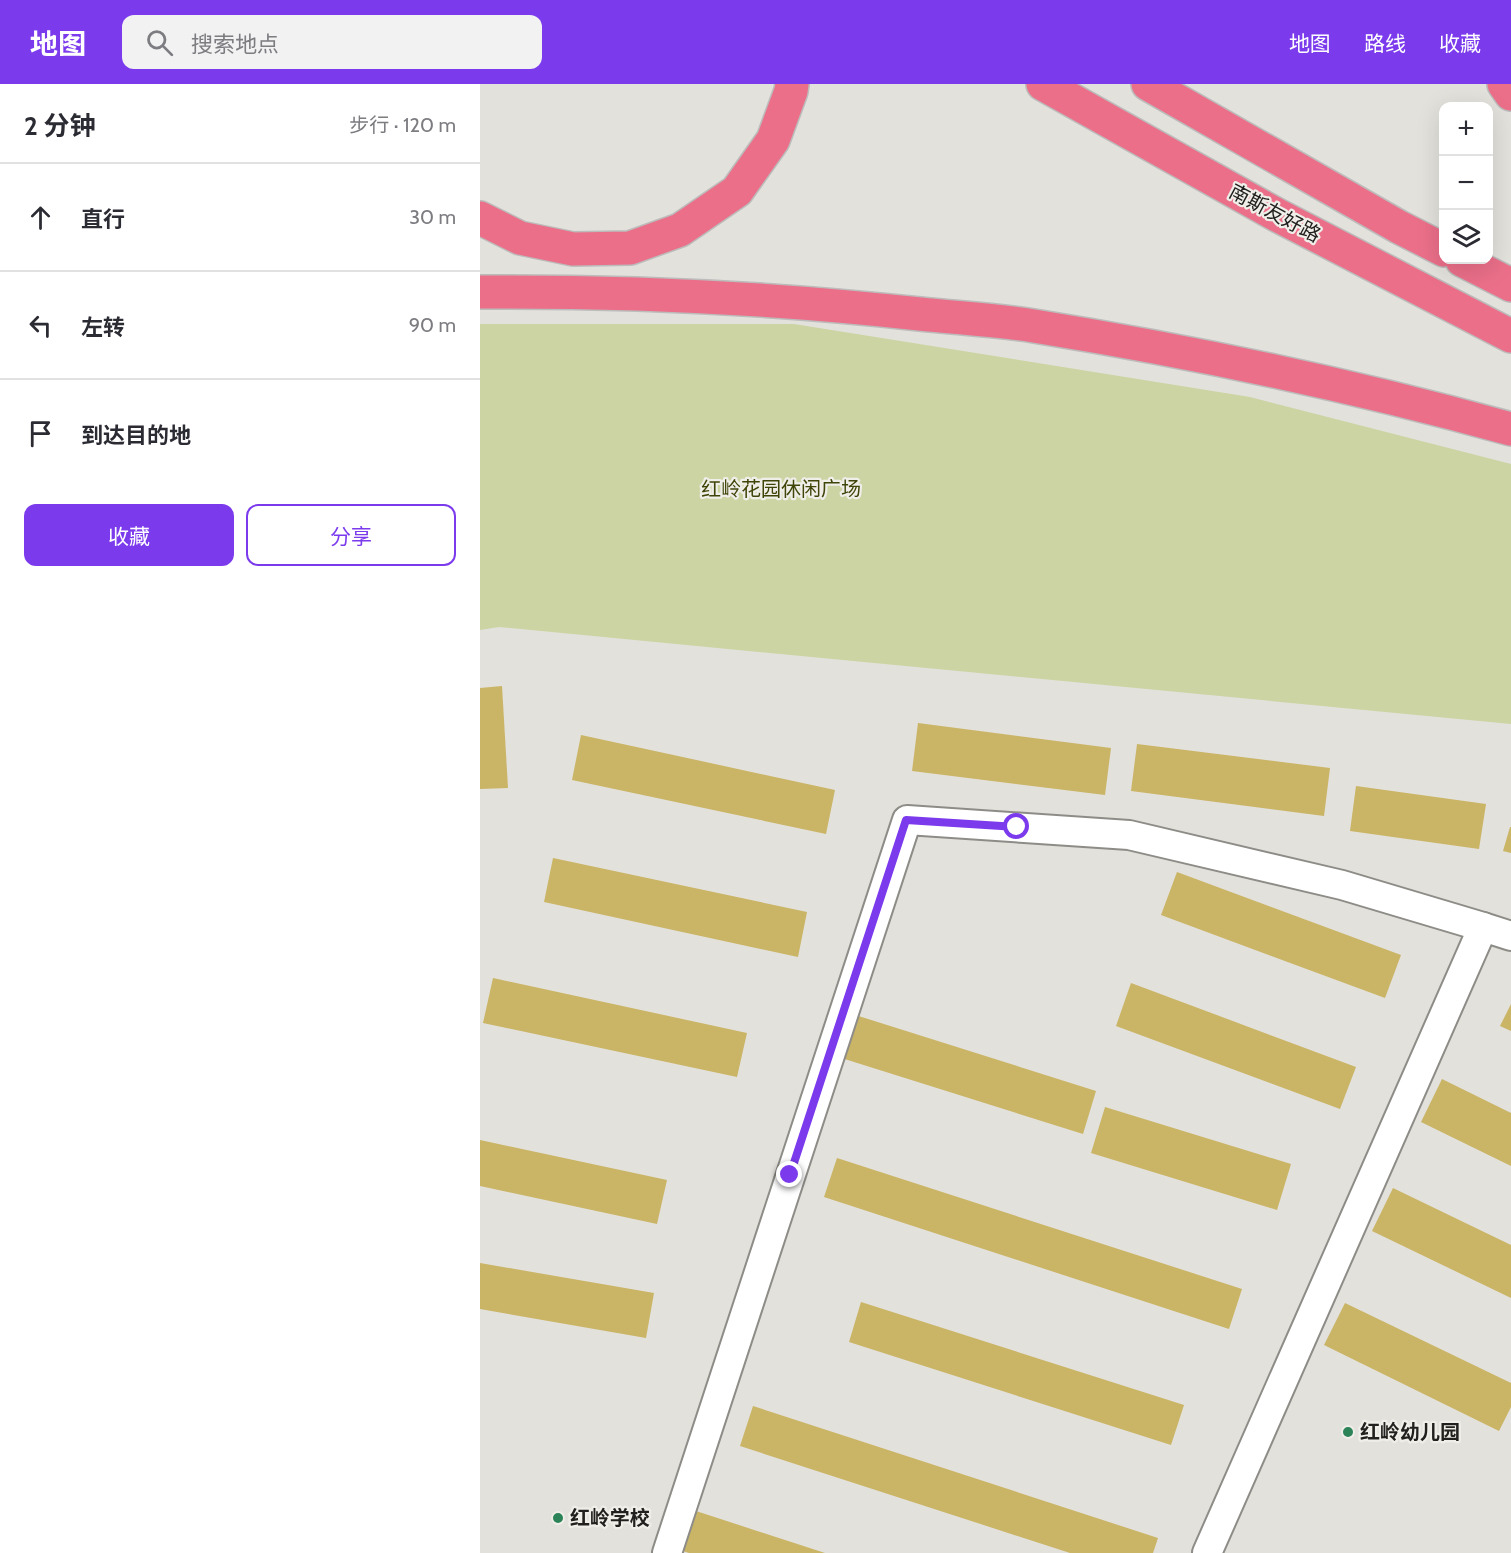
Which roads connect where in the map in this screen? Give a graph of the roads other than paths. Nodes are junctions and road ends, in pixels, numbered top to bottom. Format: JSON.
{"nodes":[{"id":1,"x":792,"y":84,"type":"edge"},
{"id":2,"x":1043,"y":84,"type":"edge"},
{"id":3,"x":1148,"y":84,"type":"edge"},
{"id":4,"x":1504,"y":84,"type":"edge"},
{"id":5,"x":1511,"y":94,"type":"edge"},
{"id":6,"x":480,"y":218,"type":"edge"},
{"id":7,"x":1439,"y":248,"type":"edge"},
{"id":8,"x":1470,"y":264,"type":"edge"},
{"id":9,"x":1511,"y":285,"type":"edge"},
{"id":10,"x":480,"y":292,"type":"edge"},
{"id":11,"x":1511,"y":336,"type":"edge"},
{"id":12,"x":1511,"y":429,"type":"edge"},
{"id":13,"x":1483,"y":927,"type":"junction"},
{"id":14,"x":1511,"y":936,"type":"edge"},
{"id":15,"x":667,"y":1553,"type":"edge"},
{"id":16,"x":1207,"y":1553,"type":"edge"}],
"edges":[{"from":1,"to":6,"type":"highway"},
{"from":2,"to":11,"type":"highway","name":"南斯友好路"},
{"from":3,"to":7,"type":"highway"},
{"from":4,"to":5,"type":"highway"},
{"from":8,"to":9,"type":"highway"},
{"from":10,"to":12,"type":"highway"},
{"from":13,"to":14,"type":"lane"},
{"from":13,"to":15,"type":"lane"},
{"from":13,"to":16,"type":"lane"}]}
